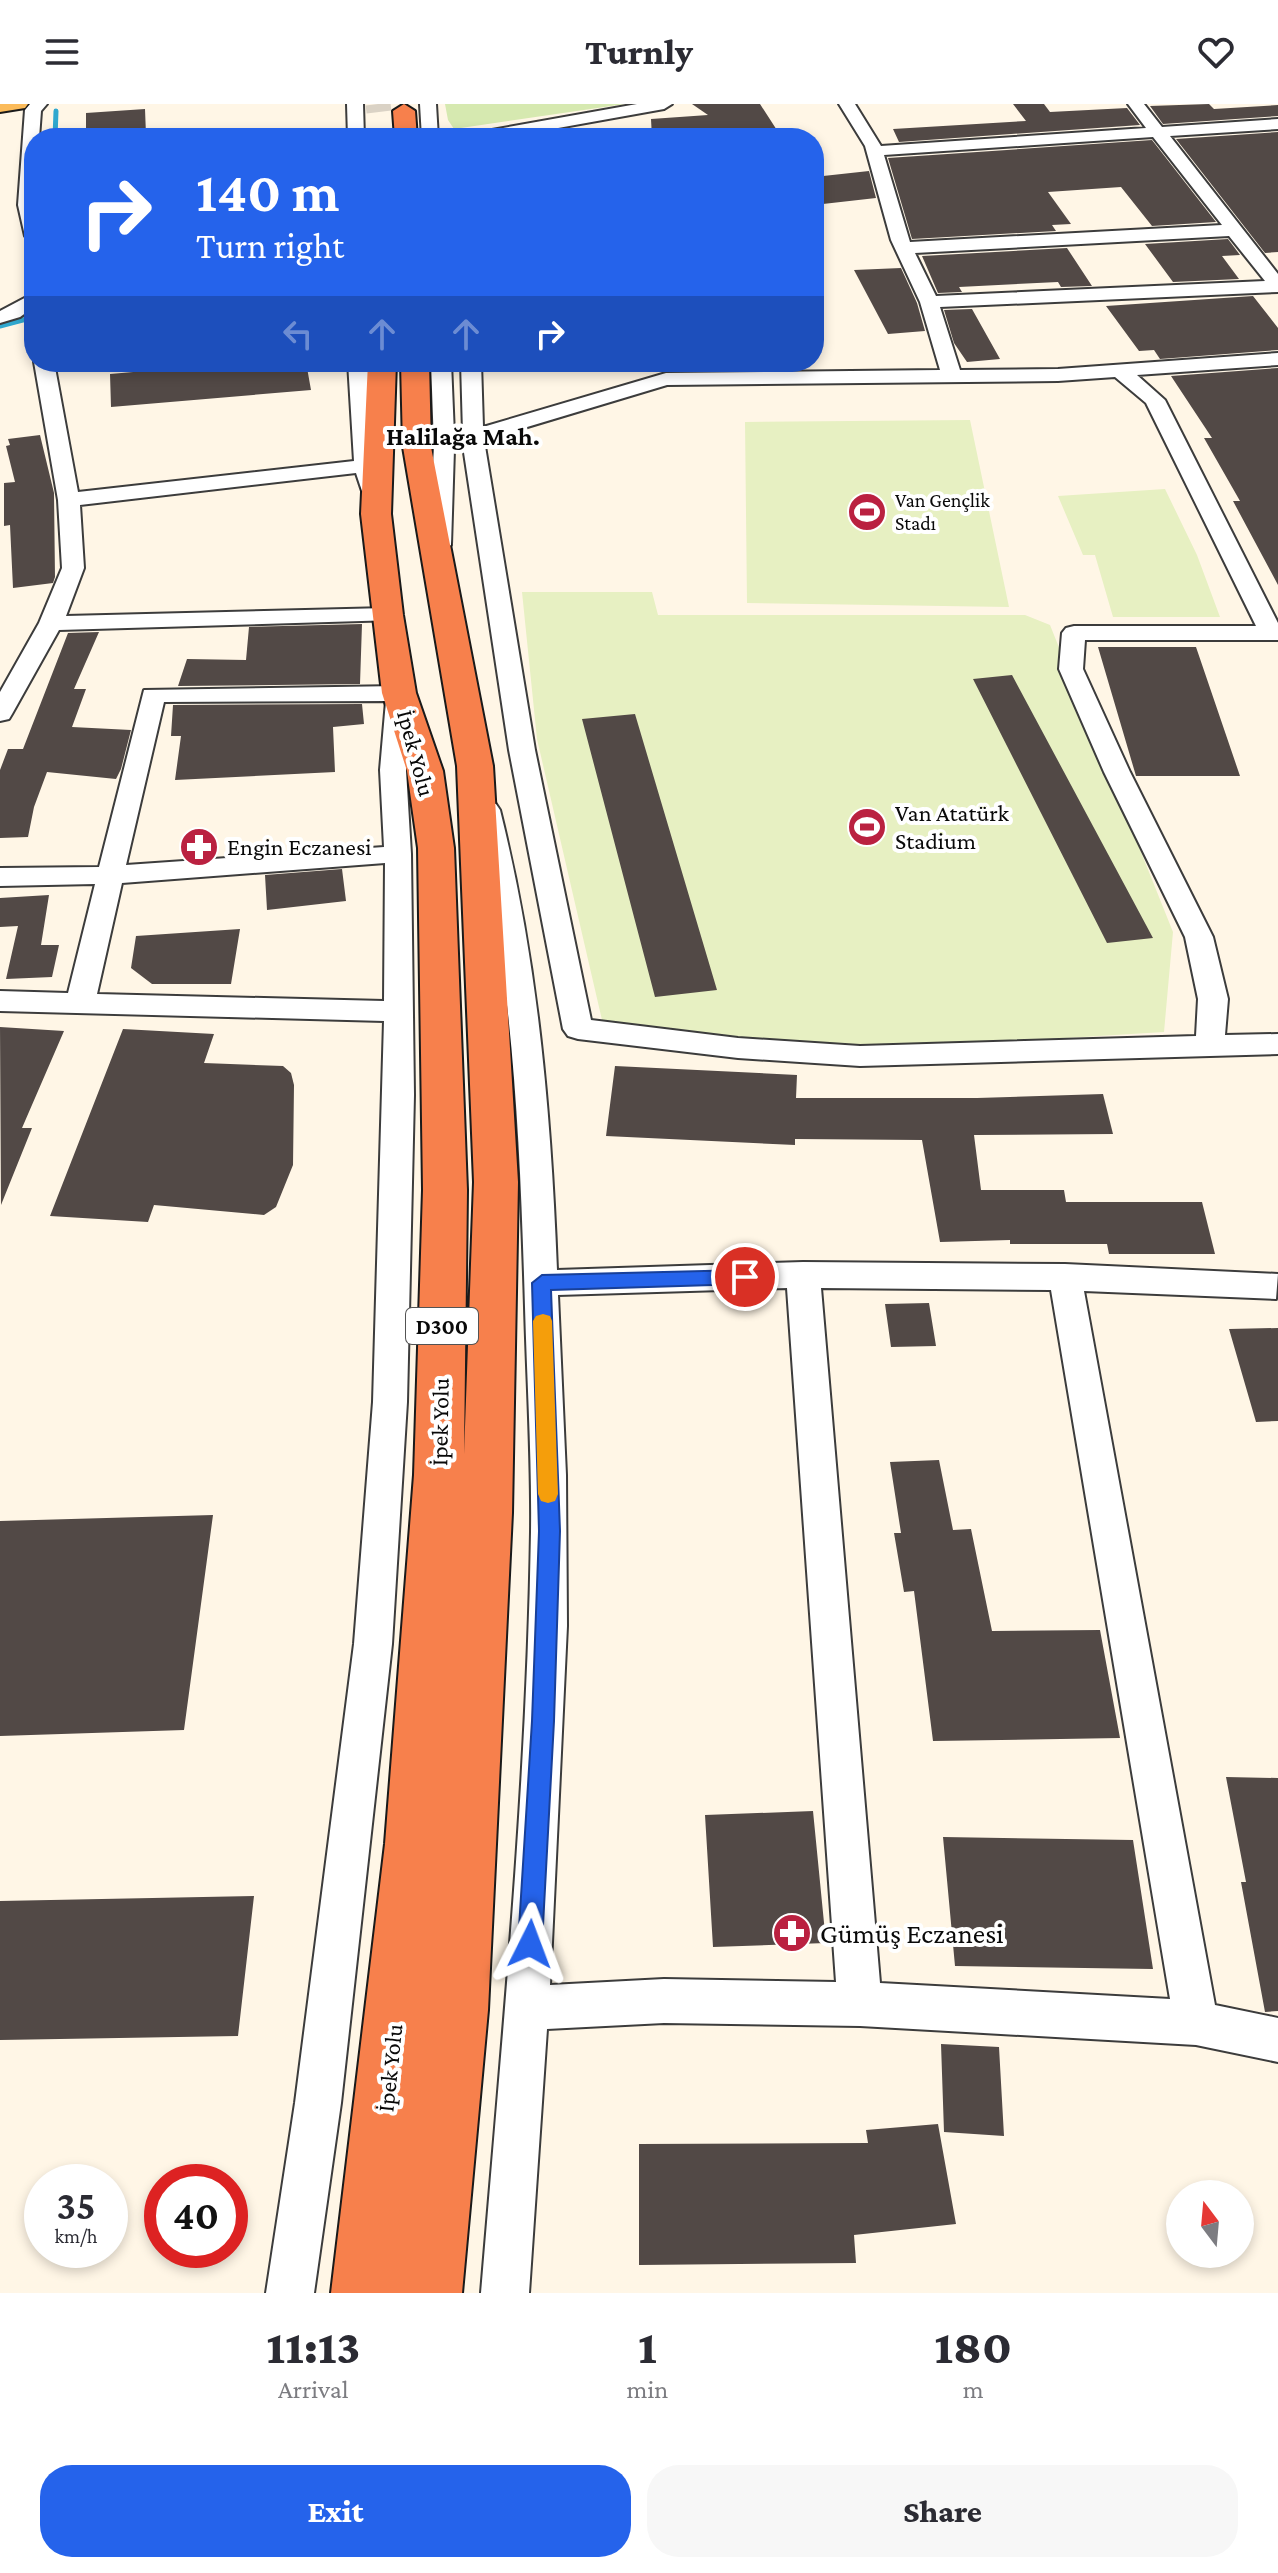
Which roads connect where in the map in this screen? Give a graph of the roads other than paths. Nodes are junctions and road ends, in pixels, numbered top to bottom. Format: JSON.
{"nodes":[{"id":1,"x":18,"y":104,"type":"edge"},
{"id":2,"x":39,"y":104,"type":"edge"},
{"id":3,"x":664,"y":104,"type":"edge"},
{"id":4,"x":847,"y":104,"type":"edge"},
{"id":5,"x":1136,"y":104,"type":"edge"},
{"id":6,"x":360,"y":105,"type":"edge"},
{"id":7,"x":0,"y":106,"type":"edge"},
{"id":8,"x":420,"y":107,"type":"edge"},
{"id":9,"x":1278,"y":124,"type":"edge"},
{"id":10,"x":32,"y":128,"type":"edge"},
{"id":11,"x":357,"y":128,"type":"edge"},
{"id":12,"x":411,"y":128,"type":"edge"},
{"id":13,"x":427,"y":128,"type":"edge"},
{"id":14,"x":531,"y":128,"type":"edge"},
{"id":15,"x":1162,"y":133,"type":"junction"},
{"id":16,"x":874,"y":151,"type":"junction"},
{"id":17,"x":1235,"y":230,"type":"junction"},
{"id":18,"x":904,"y":248,"type":"junction"},
{"id":19,"x":1278,"y":286,"type":"edge"},
{"id":20,"x":929,"y":302,"type":"junction"},
{"id":21,"x":24,"y":306,"type":"edge"},
{"id":22,"x":0,"y":317,"type":"edge"},
{"id":23,"x":1278,"y":359,"type":"edge"},
{"id":24,"x":1120,"y":371,"type":"junction"},
{"id":25,"x":46,"y":372,"type":"edge"},
{"id":26,"x":359,"y":372,"type":"edge"},
{"id":27,"x":382,"y":372,"type":"edge"},
{"id":28,"x":415,"y":372,"type":"edge"},
{"id":29,"x":441,"y":372,"type":"edge"},
{"id":30,"x":471,"y":372,"type":"edge"},
{"id":31,"x":951,"y":374,"type":"junction"},
{"id":32,"x":473,"y":437,"type":"junction"},
{"id":33,"x":444,"y":445,"type":"junction"},
{"id":34,"x":365,"y":466,"type":"junction"},
{"id":35,"x":69,"y":500,"type":"junction"},
{"id":36,"x":376,"y":514,"type":"junction"},
{"id":37,"x":440,"y":560,"type":"junction"},
{"id":38,"x":387,"y":615,"type":"junction"},
{"id":39,"x":51,"y":623,"type":"junction"},
{"id":40,"x":1274,"y":633,"type":"edge"},
{"id":41,"x":399,"y":693,"type":"junction"},
{"id":42,"x":0,"y":714,"type":"edge"},
{"id":43,"x":475,"y":766,"type":"junction"},
{"id":44,"x":398,"y":854,"type":"junction"},
{"id":45,"x":109,"y":875,"type":"junction"},
{"id":46,"x":0,"y":877,"type":"edge"},
{"id":47,"x":0,"y":1001,"type":"edge"},
{"id":48,"x":80,"y":1005,"type":"junction"},
{"id":49,"x":396,"y":1011,"type":"junction"},
{"id":50,"x":1210,"y":1043,"type":"junction"},
{"id":51,"x":1278,"y":1044,"type":"edge"},
{"id":52,"x":803,"y":1275,"type":"junction"},
{"id":53,"x":1065,"y":1277,"type":"junction"},
{"id":54,"x":542,"y":1283,"type":"junction"},
{"id":55,"x":1276,"y":1286,"type":"dead end"},
{"id":56,"x":860,"y":2004,"type":"junction"},
{"id":57,"x":526,"y":2008,"type":"junction"},
{"id":58,"x":1196,"y":2023,"type":"junction"},
{"id":59,"x":1278,"y":2040,"type":"edge"},
{"id":60,"x":290,"y":2293,"type":"edge"},
{"id":61,"x":364,"y":2293,"type":"edge"},
{"id":62,"x":429,"y":2293,"type":"edge"},
{"id":63,"x":505,"y":2293,"type":"edge"}],
"edges":[{"from":1,"to":7,"type":"main road"},
{"from":2,"to":10,"type":"street"},
{"from":3,"to":14,"type":"street"},
{"from":4,"to":16,"type":"street"},
{"from":5,"to":15,"type":"street"},
{"from":6,"to":11,"type":"street"},
{"from":8,"to":12,"type":"highway"},
{"from":8,"to":13,"type":"street"},
{"from":9,"to":15,"type":"street"},
{"from":15,"to":16,"type":"street"},
{"from":15,"to":17,"type":"street"},
{"from":16,"to":18,"type":"street"},
{"from":17,"to":18,"type":"street"},
{"from":17,"to":19,"type":"street"},
{"from":18,"to":20,"type":"street"},
{"from":19,"to":20,"type":"street"},
{"from":20,"to":31,"type":"street"},
{"from":21,"to":22,"type":"street"},
{"from":23,"to":24,"type":"street"},
{"from":24,"to":31,"type":"street"},
{"from":24,"to":40,"type":"street"},
{"from":25,"to":35,"type":"street"},
{"from":26,"to":34,"type":"street"},
{"from":27,"to":36,"type":"highway","name":"İpek Yolu","number":"D300"},
{"from":28,"to":37,"type":"highway","name":"İpek Yolu","number":"D300"},
{"from":29,"to":33,"type":"street"},
{"from":30,"to":32,"type":"street"},
{"from":31,"to":32,"type":"street"},
{"from":32,"to":33,"type":"street"},
{"from":32,"to":50,"type":"street"},
{"from":33,"to":37,"type":"street"},
{"from":34,"to":35,"type":"street"},
{"from":34,"to":36,"type":"street"},
{"from":35,"to":39,"type":"street"},
{"from":36,"to":38,"type":"highway","name":"İpek Yolu","number":"D300"},
{"from":37,"to":43,"type":"highway","name":"İpek Yolu","number":"D300"},
{"from":38,"to":39,"type":"street"},
{"from":38,"to":41,"type":"highway","name":"İpek Yolu","number":"D300"},
{"from":39,"to":42,"type":"street"},
{"from":40,"to":50,"type":"street"},
{"from":41,"to":44,"type":"street"},
{"from":41,"to":45,"type":"street"},
{"from":41,"to":61,"type":"highway","name":"İpek Yolu","number":"D300"},
{"from":43,"to":54,"type":"street"},
{"from":43,"to":62,"type":"highway","name":"İpek Yolu","number":"D300"},
{"from":44,"to":45,"type":"street"},
{"from":44,"to":49,"type":"street"},
{"from":45,"to":46,"type":"street"},
{"from":45,"to":48,"type":"street"},
{"from":47,"to":48,"type":"street"},
{"from":48,"to":49,"type":"street"},
{"from":49,"to":60,"type":"street"},
{"from":50,"to":51,"type":"street"},
{"from":52,"to":53,"type":"street"},
{"from":52,"to":54,"type":"street"},
{"from":52,"to":56,"type":"street"},
{"from":53,"to":55,"type":"street"},
{"from":53,"to":58,"type":"street"},
{"from":54,"to":57,"type":"street"},
{"from":56,"to":57,"type":"street"},
{"from":56,"to":58,"type":"street"},
{"from":57,"to":63,"type":"street"},
{"from":58,"to":59,"type":"street"}]}
